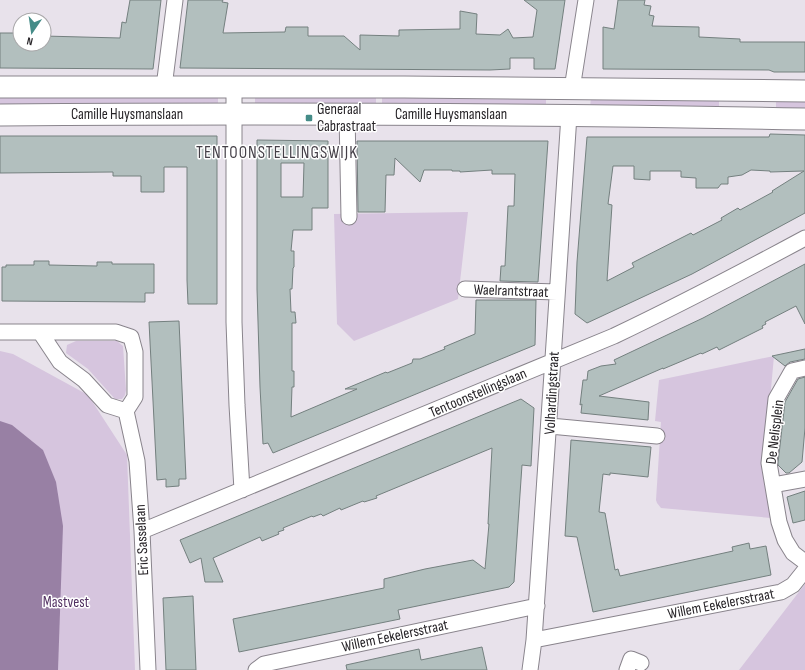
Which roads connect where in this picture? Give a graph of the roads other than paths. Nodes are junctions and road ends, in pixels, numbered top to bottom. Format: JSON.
{"nodes":[{"id":1,"x":175,"y":0,"type":"edge"},
{"id":2,"x":586,"y":0,"type":"edge"},
{"id":3,"x":0,"y":87,"type":"edge"},
{"id":4,"x":164,"y":87,"type":"junction"},
{"id":5,"x":234,"y":88,"type":"junction"},
{"id":6,"x":572,"y":89,"type":"junction"},
{"id":7,"x":805,"y":91,"type":"edge"},
{"id":8,"x":234,"y":113,"type":"junction"},
{"id":9,"x":347,"y":113,"type":"junction"},
{"id":10,"x":0,"y":115,"type":"edge"},
{"id":11,"x":569,"y":115,"type":"junction"},
{"id":12,"x":805,"y":119,"type":"edge"},
{"id":13,"x":349,"y":217,"type":"dead end"},
{"id":14,"x":805,"y":238,"type":"edge"},
{"id":15,"x":465,"y":289,"type":"dead end"},
{"id":16,"x":557,"y":292,"type":"junction"},
{"id":17,"x":0,"y":332,"type":"edge"},
{"id":18,"x":40,"y":332,"type":"junction"},
{"id":19,"x":554,"y":361,"type":"junction"},
{"id":20,"x":805,"y":368,"type":"edge"},
{"id":21,"x":126,"y":411,"type":"junction"},
{"id":22,"x":550,"y":426,"type":"junction"},
{"id":23,"x":657,"y":436,"type":"dead end"},
{"id":24,"x":805,"y":479,"type":"edge"},
{"id":25,"x":774,"y":485,"type":"junction"},
{"id":26,"x":242,"y":490,"type":"junction"},
{"id":27,"x":142,"y":531,"type":"junction"},
{"id":28,"x":805,"y":562,"type":"edge"},
{"id":29,"x":805,"y":570,"type":"edge"},
{"id":30,"x":537,"y":606,"type":"junction"},
{"id":31,"x":534,"y":640,"type":"junction"},
{"id":32,"x":641,"y":663,"type":"dead end"},
{"id":33,"x":148,"y":670,"type":"edge"},
{"id":34,"x":256,"y":670,"type":"edge"},
{"id":35,"x":530,"y":670,"type":"edge"},
{"id":36,"x":627,"y":670,"type":"edge"}],
"edges":[{"from":1,"to":4,"type":"street"},
{"from":2,"to":6,"type":"street"},
{"from":3,"to":4,"type":"street","name":"Camille Huysmanslaan"},
{"from":4,"to":5,"type":"street","name":"Camille Huysmanslaan"},
{"from":5,"to":6,"type":"street","name":"Camille Huysmanslaan"},
{"from":5,"to":8,"type":"street"},
{"from":6,"to":7,"type":"street","name":"Camille Huysmanslaan"},
{"from":8,"to":9,"type":"street","name":"Camille Huysmanslaan"},
{"from":8,"to":10,"type":"street","name":"Camille Huysmanslaan"},
{"from":8,"to":26,"type":"street"},
{"from":9,"to":11,"type":"street","name":"Camille Huysmanslaan"},
{"from":9,"to":13,"type":"street"},
{"from":11,"to":12,"type":"street","name":"Camille Huysmanslaan"},
{"from":11,"to":16,"type":"street","name":"Volhardingstraat"},
{"from":14,"to":19,"type":"street","name":"Tentoonstellingslaan"},
{"from":15,"to":16,"type":"street","name":"Waelrantstraat"},
{"from":16,"to":19,"type":"street","name":"Volhardingstraat"},
{"from":17,"to":18,"type":"street"},
{"from":18,"to":21,"type":"street"},
{"from":18,"to":21,"type":"street"},
{"from":19,"to":22,"type":"street","name":"Volhardingstraat"},
{"from":19,"to":26,"type":"street","name":"Tentoonstellingslaan"},
{"from":20,"to":25,"type":"street","name":"De Nelisplein"},
{"from":21,"to":27,"type":"street","name":"Eric Sasselaan"},
{"from":22,"to":23,"type":"street"},
{"from":22,"to":30,"type":"street","name":"Volhardingstraat"},
{"from":24,"to":25,"type":"street","name":"De Nelisplein"},
{"from":25,"to":28,"type":"street","name":"De Nelisplein"},
{"from":26,"to":27,"type":"street","name":"Tentoonstellingslaan"},
{"from":27,"to":33,"type":"street","name":"Eric Sasselaan"},
{"from":29,"to":31,"type":"street","name":"Willem Eekelersstraat"},
{"from":30,"to":31,"type":"street","name":"Volhardingstraat"},
{"from":30,"to":34,"type":"street","name":"Willem Eekelersstraat"},
{"from":31,"to":35,"type":"street","name":"Volhardingstraat"},
{"from":32,"to":36,"type":"street"}]}
